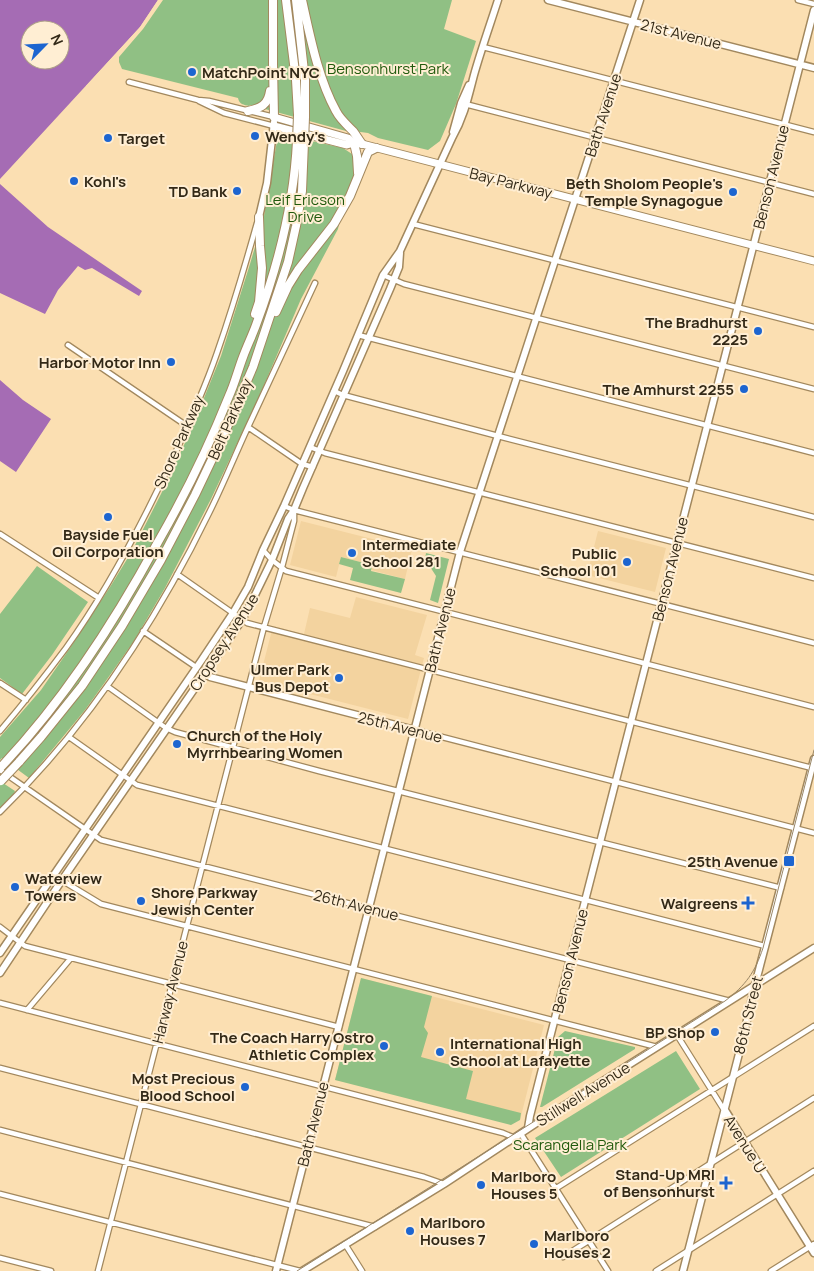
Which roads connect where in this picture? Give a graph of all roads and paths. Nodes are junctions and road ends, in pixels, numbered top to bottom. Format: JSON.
{"nodes":[{"id":1,"x":273,"y":0,"type":"edge"},
{"id":2,"x":286,"y":0,"type":"edge"},
{"id":3,"x":296,"y":0,"type":"edge"},
{"id":4,"x":302,"y":0,"type":"edge"},
{"id":5,"x":498,"y":0,"type":"edge"},
{"id":6,"x":548,"y":0,"type":"edge"},
{"id":7,"x":640,"y":0,"type":"edge"},
{"id":8,"x":798,"y":0,"type":"edge"},
{"id":9,"x":814,"y":4,"type":"edge"},
{"id":10,"x":814,"y":10,"type":"edge"},
{"id":11,"x":633,"y":22,"type":"junction"},
{"id":12,"x":483,"y":46,"type":"junction"},
{"id":13,"x":272,"y":64,"type":"junction"},
{"id":14,"x":801,"y":65,"type":"junction"},
{"id":15,"x":814,"y":68,"type":"edge"},
{"id":16,"x":614,"y":81,"type":"junction"},
{"id":17,"x":129,"y":82,"type":"dead end"},
{"id":18,"x":198,"y":100,"type":"junction"},
{"id":19,"x":464,"y":104,"type":"junction"},
{"id":20,"x":248,"y":111,"type":"junction"},
{"id":21,"x":302,"y":116,"type":"junction"},
{"id":22,"x":274,"y":117,"type":"junction"},
{"id":23,"x":784,"y":125,"type":"junction"},
{"id":24,"x":274,"y":126,"type":"junction"},
{"id":25,"x":814,"y":132,"type":"edge"},
{"id":26,"x":595,"y":138,"type":"junction"},
{"id":27,"x":301,"y":142,"type":"junction"},
{"id":28,"x":358,"y":144,"type":"junction"},
{"id":29,"x":376,"y":148,"type":"junction"},
{"id":30,"x":440,"y":165,"type":"junction"},
{"id":31,"x":358,"y":177,"type":"junction"},
{"id":32,"x":770,"y":183,"type":"junction"},
{"id":33,"x":814,"y":194,"type":"edge"},
{"id":34,"x":575,"y":199,"type":"junction"},
{"id":35,"x":259,"y":217,"type":"junction"},
{"id":36,"x":413,"y":224,"type":"junction"},
{"id":37,"x":754,"y":245,"type":"junction"},
{"id":38,"x":400,"y":251,"type":"junction"},
{"id":39,"x":555,"y":261,"type":"junction"},
{"id":40,"x":814,"y":261,"type":"edge"},
{"id":41,"x":383,"y":276,"type":"junction"},
{"id":42,"x":394,"y":280,"type":"junction"},
{"id":43,"x":315,"y":283,"type":"dead end"},
{"id":44,"x":738,"y":308,"type":"junction"},
{"id":45,"x":537,"y":318,"type":"junction"},
{"id":46,"x":814,"y":327,"type":"edge"},
{"id":47,"x":358,"y":335,"type":"junction"},
{"id":48,"x":368,"y":338,"type":"junction"},
{"id":49,"x":68,"y":345,"type":"dead end"},
{"id":50,"x":243,"y":357,"type":"junction"},
{"id":51,"x":723,"y":366,"type":"junction"},
{"id":52,"x":253,"y":367,"type":"junction"},
{"id":53,"x":517,"y":377,"type":"junction"},
{"id":54,"x":814,"y":389,"type":"edge"},
{"id":55,"x":334,"y":391,"type":"junction"},
{"id":56,"x":343,"y":395,"type":"junction"},
{"id":57,"x":187,"y":426,"type":"junction"},
{"id":58,"x":708,"y":426,"type":"junction"},
{"id":59,"x":248,"y":427,"type":"junction"},
{"id":60,"x":498,"y":436,"type":"junction"},
{"id":61,"x":310,"y":447,"type":"junction"},
{"id":62,"x":320,"y":451,"type":"junction"},
{"id":63,"x":814,"y":453,"type":"edge"},
{"id":64,"x":302,"y":464,"type":"junction"},
{"id":65,"x":313,"y":467,"type":"junction"},
{"id":66,"x":692,"y":486,"type":"junction"},
{"id":67,"x":479,"y":493,"type":"junction"},
{"id":68,"x":284,"y":506,"type":"junction"},
{"id":69,"x":294,"y":510,"type":"junction"},
{"id":70,"x":814,"y":517,"type":"edge"},
{"id":71,"x":0,"y":534,"type":"edge"},
{"id":72,"x":677,"y":544,"type":"junction"},
{"id":73,"x":263,"y":550,"type":"junction"},
{"id":74,"x":460,"y":552,"type":"junction"},
{"id":75,"x":272,"y":560,"type":"junction"},
{"id":76,"x":282,"y":567,"type":"junction"},
{"id":77,"x":177,"y":574,"type":"junction"},
{"id":78,"x":814,"y":578,"type":"edge"},
{"id":79,"x":99,"y":598,"type":"junction"},
{"id":80,"x":662,"y":604,"type":"junction"},
{"id":81,"x":445,"y":612,"type":"junction"},
{"id":82,"x":233,"y":613,"type":"junction"},
{"id":83,"x":242,"y":620,"type":"junction"},
{"id":84,"x":264,"y":627,"type":"junction"},
{"id":85,"x":143,"y":631,"type":"junction"},
{"id":86,"x":814,"y":643,"type":"edge"},
{"id":87,"x":646,"y":664,"type":"junction"},
{"id":88,"x":196,"y":668,"type":"junction"},
{"id":89,"x":430,"y":670,"type":"junction"},
{"id":90,"x":204,"y":674,"type":"junction"},
{"id":91,"x":0,"y":683,"type":"edge"},
{"id":92,"x":107,"y":686,"type":"junction"},
{"id":93,"x":248,"y":688,"type":"junction"},
{"id":94,"x":26,"y":700,"type":"junction"},
{"id":95,"x":814,"y":707,"type":"edge"},
{"id":96,"x":158,"y":722,"type":"junction"},
{"id":97,"x":631,"y":722,"type":"junction"},
{"id":98,"x":166,"y":728,"type":"junction"},
{"id":99,"x":415,"y":730,"type":"junction"},
{"id":100,"x":0,"y":731,"type":"edge"},
{"id":101,"x":69,"y":737,"type":"junction"},
{"id":102,"x":232,"y":748,"type":"junction"},
{"id":103,"x":814,"y":758,"type":"edge"},
{"id":104,"x":812,"y":768,"type":"junction"},
{"id":105,"x":0,"y":769,"type":"edge"},
{"id":106,"x":123,"y":774,"type":"junction"},
{"id":107,"x":131,"y":780,"type":"junction"},
{"id":108,"x":0,"y":781,"type":"edge"},
{"id":109,"x":616,"y":782,"type":"junction"},
{"id":110,"x":25,"y":787,"type":"junction"},
{"id":111,"x":399,"y":791,"type":"junction"},
{"id":112,"x":218,"y":806,"type":"junction"},
{"id":113,"x":0,"y":812,"type":"edge"},
{"id":114,"x":85,"y":829,"type":"junction"},
{"id":115,"x":796,"y":829,"type":"junction"},
{"id":116,"x":814,"y":833,"type":"edge"},
{"id":117,"x":94,"y":835,"type":"junction"},
{"id":118,"x":600,"y":842,"type":"junction"},
{"id":119,"x":384,"y":848,"type":"junction"},
{"id":120,"x":202,"y":866,"type":"junction"},
{"id":121,"x":53,"y":875,"type":"junction"},
{"id":122,"x":62,"y":880,"type":"junction"},
{"id":123,"x":781,"y":888,"type":"junction"},
{"id":124,"x":585,"y":900,"type":"junction"},
{"id":125,"x":369,"y":909,"type":"junction"},
{"id":126,"x":187,"y":926,"type":"junction"},
{"id":127,"x":0,"y":927,"type":"edge"},
{"id":128,"x":11,"y":935,"type":"junction"},
{"id":129,"x":20,"y":942,"type":"junction"},
{"id":130,"x":765,"y":946,"type":"junction"},
{"id":131,"x":814,"y":948,"type":"edge"},
{"id":132,"x":0,"y":952,"type":"edge"},
{"id":133,"x":71,"y":958,"type":"junction"},
{"id":134,"x":570,"y":960,"type":"junction"},
{"id":135,"x":353,"y":969,"type":"junction"},
{"id":136,"x":0,"y":973,"type":"edge"},
{"id":137,"x":172,"y":984,"type":"junction"},
{"id":138,"x":755,"y":985,"type":"junction"},
{"id":139,"x":730,"y":1001,"type":"junction"},
{"id":140,"x":0,"y":1003,"type":"edge"},
{"id":141,"x":27,"y":1010,"type":"junction"},
{"id":142,"x":554,"y":1020,"type":"junction"},
{"id":143,"x":814,"y":1026,"type":"edge"},
{"id":144,"x":338,"y":1027,"type":"junction"},
{"id":145,"x":677,"y":1035,"type":"junction"},
{"id":146,"x":156,"y":1044,"type":"junction"},
{"id":147,"x":657,"y":1047,"type":"junction"},
{"id":148,"x":0,"y":1068,"type":"edge"},
{"id":149,"x":733,"y":1076,"type":"junction"},
{"id":150,"x":323,"y":1087,"type":"junction"},
{"id":151,"x":712,"y":1090,"type":"junction"},
{"id":152,"x":814,"y":1098,"type":"edge"},
{"id":153,"x":141,"y":1104,"type":"junction"},
{"id":154,"x":724,"y":1110,"type":"junction"},
{"id":155,"x":528,"y":1128,"type":"junction"},
{"id":156,"x":0,"y":1130,"type":"edge"},
{"id":157,"x":518,"y":1136,"type":"junction"},
{"id":158,"x":745,"y":1142,"type":"junction"},
{"id":159,"x":308,"y":1147,"type":"junction"},
{"id":160,"x":126,"y":1162,"type":"junction"},
{"id":161,"x":710,"y":1164,"type":"junction"},
{"id":162,"x":814,"y":1171,"type":"edge"},
{"id":163,"x":444,"y":1184,"type":"junction"},
{"id":164,"x":555,"y":1189,"type":"junction"},
{"id":165,"x":0,"y":1194,"type":"edge"},
{"id":166,"x":777,"y":1194,"type":"junction"},
{"id":167,"x":293,"y":1205,"type":"junction"},
{"id":168,"x":111,"y":1222,"type":"junction"},
{"id":169,"x":376,"y":1226,"type":"junction"},
{"id":170,"x":588,"y":1241,"type":"junction"},
{"id":171,"x":345,"y":1244,"type":"junction"},
{"id":172,"x":813,"y":1248,"type":"edge"},
{"id":173,"x":688,"y":1250,"type":"junction"},
{"id":174,"x":563,"y":1257,"type":"dead end"},
{"id":175,"x":0,"y":1258,"type":"edge"},
{"id":176,"x":277,"y":1268,"type":"edge"},
{"id":177,"x":51,"y":1271,"type":"edge"},
{"id":178,"x":98,"y":1271,"type":"edge"},
{"id":179,"x":301,"y":1271,"type":"edge"},
{"id":180,"x":362,"y":1271,"type":"edge"},
{"id":181,"x":608,"y":1271,"type":"edge"},
{"id":182,"x":656,"y":1271,"type":"edge"},
{"id":183,"x":683,"y":1271,"type":"edge"},
{"id":184,"x":771,"y":1271,"type":"edge"}],
"edges":[{"from":1,"to":13,"type":"highway"},
{"from":2,"to":21,"type":"highway","name":"Belt Parkway"},
{"from":3,"to":21,"type":"highway","name":"Belt Parkway"},
{"from":4,"to":28,"type":"highway"},
{"from":5,"to":12,"type":"main road","name":"Cropsey Avenue"},
{"from":6,"to":11,"type":"main road","name":"21st Avenue"},
{"from":7,"to":11,"type":"main road","name":"Bath Avenue"},
{"from":8,"to":9,"type":"street"},
{"from":10,"to":14,"type":"main road","name":"Benson Avenue"},
{"from":11,"to":14,"type":"main road","name":"21st Avenue"},
{"from":11,"to":16,"type":"main road","name":"Bath Avenue"},
{"from":12,"to":16,"type":"street"},
{"from":12,"to":19,"type":"main road","name":"Cropsey Avenue"},
{"from":13,"to":20,"type":"highway"},
{"from":13,"to":22,"type":"highway"},
{"from":14,"to":15,"type":"main road","name":"21st Avenue"},
{"from":14,"to":23,"type":"main road","name":"Benson Avenue"},
{"from":16,"to":23,"type":"street"},
{"from":16,"to":26,"type":"main road","name":"Bath Avenue"},
{"from":17,"to":18,"type":"street","name":"Bay Parkway"},
{"from":18,"to":20,"type":"street","name":"Bay Parkway"},
{"from":18,"to":24,"type":"street","name":"Bay Parkway"},
{"from":19,"to":26,"type":"street"},
{"from":19,"to":30,"type":"main road","name":"Cropsey Avenue"},
{"from":20,"to":22,"type":"street","name":"Bay Parkway"},
{"from":21,"to":27,"type":"highway","name":"Belt Parkway","bridge":true},
{"from":22,"to":24,"type":"main road","name":"Shore Parkway"},
{"from":22,"to":28,"type":"main road","name":"Bay Parkway"},
{"from":23,"to":25,"type":"street"},
{"from":23,"to":32,"type":"main road","name":"Benson Avenue"},
{"from":24,"to":28,"type":"main road","name":"Bay Parkway"},
{"from":24,"to":35,"type":"main road","name":"Shore Parkway"},
{"from":26,"to":32,"type":"street"},
{"from":26,"to":34,"type":"main road","name":"Bath Avenue"},
{"from":27,"to":50,"type":"highway","name":"Belt Parkway"},
{"from":27,"to":52,"type":"highway","name":"Belt Parkway"},
{"from":28,"to":29,"type":"main road","name":"Bay Parkway"},
{"from":28,"to":31,"type":"highway"},
{"from":29,"to":30,"type":"main road","name":"Bay Parkway"},
{"from":29,"to":31,"type":"highway"},
{"from":30,"to":34,"type":"main road","name":"Bay Parkway"},
{"from":30,"to":36,"type":"main road","name":"Cropsey Avenue"},
{"from":31,"to":52,"type":"highway"},
{"from":32,"to":33,"type":"street"},
{"from":32,"to":37,"type":"main road","name":"Benson Avenue"},
{"from":34,"to":37,"type":"main road","name":"Bay Parkway"},
{"from":34,"to":39,"type":"main road","name":"Bath Avenue"},
{"from":35,"to":50,"type":"highway"},
{"from":35,"to":57,"type":"street","name":"Shore Parkway"},
{"from":36,"to":38,"type":"main road","name":"Cropsey Avenue"},
{"from":36,"to":39,"type":"street"},
{"from":37,"to":40,"type":"main road","name":"Bay Parkway"},
{"from":37,"to":44,"type":"main road","name":"Benson Avenue"},
{"from":38,"to":41,"type":"main road","name":"Cropsey Avenue"},
{"from":38,"to":42,"type":"main road","name":"Cropsey Avenue"},
{"from":39,"to":44,"type":"street"},
{"from":39,"to":45,"type":"main road","name":"Bath Avenue"},
{"from":41,"to":42,"type":"street"},
{"from":41,"to":47,"type":"main road","name":"Cropsey Avenue"},
{"from":42,"to":45,"type":"street"},
{"from":42,"to":48,"type":"main road","name":"Cropsey Avenue"},
{"from":43,"to":59,"type":"street"},
{"from":44,"to":46,"type":"street"},
{"from":44,"to":51,"type":"main road","name":"Benson Avenue"},
{"from":45,"to":51,"type":"street"},
{"from":45,"to":53,"type":"main road","name":"Bath Avenue"},
{"from":47,"to":48,"type":"street"},
{"from":47,"to":55,"type":"main road","name":"Cropsey Avenue"},
{"from":48,"to":53,"type":"street"},
{"from":48,"to":56,"type":"main road","name":"Cropsey Avenue"},
{"from":49,"to":57,"type":"street"},
{"from":50,"to":105,"type":"highway","name":"Belt Parkway"},
{"from":51,"to":54,"type":"street"},
{"from":51,"to":58,"type":"main road","name":"Benson Avenue"},
{"from":52,"to":108,"type":"highway","name":"Belt Parkway","bridge":true},
{"from":53,"to":58,"type":"street"},
{"from":53,"to":60,"type":"main road","name":"Bath Avenue"},
{"from":55,"to":56,"type":"street"},
{"from":55,"to":61,"type":"main road","name":"Cropsey Avenue"},
{"from":56,"to":60,"type":"street"},
{"from":56,"to":62,"type":"main road","name":"Cropsey Avenue"},
{"from":57,"to":79,"type":"street","name":"Shore Parkway"},
{"from":58,"to":63,"type":"street"},
{"from":58,"to":66,"type":"main road","name":"Benson Avenue"},
{"from":59,"to":64,"type":"street"},
{"from":59,"to":77,"type":"street"},
{"from":60,"to":66,"type":"street"},
{"from":60,"to":67,"type":"main road","name":"Bath Avenue"},
{"from":61,"to":62,"type":"street"},
{"from":61,"to":64,"type":"main road","name":"Cropsey Avenue"},
{"from":62,"to":65,"type":"main road","name":"Cropsey Avenue"},
{"from":62,"to":67,"type":"street"},
{"from":64,"to":65,"type":"street"},
{"from":64,"to":68,"type":"main road","name":"Cropsey Avenue"},
{"from":65,"to":69,"type":"main road","name":"Cropsey Avenue"},
{"from":66,"to":70,"type":"street"},
{"from":66,"to":72,"type":"main road","name":"Benson Avenue"},
{"from":67,"to":72,"type":"street"},
{"from":67,"to":74,"type":"main road","name":"Bath Avenue"},
{"from":68,"to":69,"type":"street"},
{"from":68,"to":73,"type":"main road","name":"Cropsey Avenue"},
{"from":69,"to":74,"type":"street"},
{"from":69,"to":75,"type":"main road","name":"Cropsey Avenue"},
{"from":69,"to":76,"type":"street","name":"Harway Avenue"},
{"from":71,"to":79,"type":"street"},
{"from":72,"to":78,"type":"street"},
{"from":72,"to":80,"type":"main road","name":"Benson Avenue"},
{"from":73,"to":75,"type":"street"},
{"from":73,"to":82,"type":"main road","name":"Cropsey Avenue"},
{"from":74,"to":80,"type":"street"},
{"from":74,"to":81,"type":"main road","name":"Bath Avenue"},
{"from":75,"to":76,"type":"street"},
{"from":75,"to":83,"type":"main road","name":"Cropsey Avenue"},
{"from":76,"to":81,"type":"street"},
{"from":76,"to":84,"type":"street","name":"Harway Avenue"},
{"from":77,"to":82,"type":"street"},
{"from":77,"to":85,"type":"street"},
{"from":79,"to":94,"type":"street","name":"Shore Parkway"},
{"from":80,"to":86,"type":"street"},
{"from":80,"to":87,"type":"main road","name":"Benson Avenue"},
{"from":81,"to":87,"type":"street"},
{"from":81,"to":89,"type":"main road","name":"Bath Avenue"},
{"from":82,"to":83,"type":"street"},
{"from":82,"to":88,"type":"main road","name":"Cropsey Avenue"},
{"from":83,"to":84,"type":"street"},
{"from":83,"to":90,"type":"main road","name":"Cropsey Avenue"},
{"from":84,"to":89,"type":"street"},
{"from":84,"to":93,"type":"street","name":"Harway Avenue"},
{"from":85,"to":88,"type":"street","name":"25th Avenue"},
{"from":85,"to":92,"type":"street"},
{"from":87,"to":95,"type":"street"},
{"from":87,"to":97,"type":"main road","name":"Benson Avenue"},
{"from":88,"to":90,"type":"main road","name":"25th Avenue"},
{"from":88,"to":96,"type":"main road","name":"Cropsey Avenue"},
{"from":89,"to":97,"type":"street"},
{"from":89,"to":99,"type":"main road","name":"Bath Avenue"},
{"from":90,"to":93,"type":"main road","name":"25th Avenue"},
{"from":90,"to":98,"type":"main road","name":"Cropsey Avenue"},
{"from":91,"to":94,"type":"street"},
{"from":92,"to":96,"type":"street"},
{"from":92,"to":101,"type":"street"},
{"from":93,"to":99,"type":"main road","name":"25th Avenue"},
{"from":93,"to":102,"type":"street","name":"Harway Avenue"},
{"from":94,"to":100,"type":"street","name":"Shore Parkway"},
{"from":96,"to":98,"type":"street"},
{"from":96,"to":106,"type":"main road","name":"Cropsey Avenue"},
{"from":97,"to":104,"type":"street"},
{"from":97,"to":109,"type":"main road","name":"Benson Avenue"},
{"from":98,"to":102,"type":"street"},
{"from":98,"to":107,"type":"main road","name":"Cropsey Avenue"},
{"from":99,"to":109,"type":"street","name":"25th Avenue"},
{"from":99,"to":111,"type":"main road","name":"Bath Avenue"},
{"from":101,"to":106,"type":"street"},
{"from":101,"to":110,"type":"street"},
{"from":102,"to":111,"type":"street"},
{"from":102,"to":112,"type":"street","name":"Harway Avenue"},
{"from":103,"to":104,"type":"main road","name":"86th Street"},
{"from":104,"to":115,"type":"main road","name":"86th Street"},
{"from":105,"to":110,"type":"street","name":"26th Avenue"},
{"from":106,"to":107,"type":"street"},
{"from":106,"to":114,"type":"main road","name":"Cropsey Avenue"},
{"from":107,"to":112,"type":"street"},
{"from":107,"to":117,"type":"main road","name":"Cropsey Avenue"},
{"from":109,"to":115,"type":"street","name":"25th Avenue"},
{"from":109,"to":118,"type":"main road","name":"Benson Avenue"},
{"from":110,"to":113,"type":"street"},
{"from":110,"to":114,"type":"street","name":"26th Avenue"},
{"from":111,"to":118,"type":"street"},
{"from":111,"to":119,"type":"main road","name":"Bath Avenue"},
{"from":112,"to":119,"type":"street"},
{"from":112,"to":120,"type":"street","name":"Harway Avenue"},
{"from":114,"to":117,"type":"street","name":"26th Avenue"},
{"from":114,"to":121,"type":"main road","name":"Cropsey Avenue"},
{"from":115,"to":116,"type":"street","name":"25th Avenue"},
{"from":115,"to":123,"type":"main road","name":"86th Street"},
{"from":117,"to":120,"type":"street","name":"26th Avenue"},
{"from":117,"to":122,"type":"main road","name":"Cropsey Avenue"},
{"from":118,"to":123,"type":"street"},
{"from":118,"to":124,"type":"main road","name":"Benson Avenue"},
{"from":119,"to":124,"type":"street"},
{"from":119,"to":125,"type":"main road","name":"Bath Avenue"},
{"from":120,"to":125,"type":"street","name":"26th Avenue"},
{"from":120,"to":126,"type":"street","name":"Harway Avenue"},
{"from":121,"to":122,"type":"street"},
{"from":121,"to":128,"type":"main road","name":"Cropsey Avenue"},
{"from":122,"to":126,"type":"street"},
{"from":122,"to":129,"type":"main road","name":"Cropsey Avenue"},
{"from":123,"to":130,"type":"main road","name":"86th Street"},
{"from":124,"to":130,"type":"street"},
{"from":124,"to":134,"type":"main road","name":"Benson Avenue"},
{"from":125,"to":134,"type":"street","name":"26th Avenue"},
{"from":125,"to":135,"type":"main road","name":"Bath Avenue"},
{"from":126,"to":135,"type":"street"},
{"from":126,"to":137,"type":"street","name":"Harway Avenue"},
{"from":127,"to":128,"type":"street"},
{"from":128,"to":129,"type":"street"},
{"from":128,"to":132,"type":"main road","name":"Cropsey Avenue"},
{"from":129,"to":133,"type":"street"},
{"from":129,"to":136,"type":"main road","name":"Cropsey Avenue"},
{"from":130,"to":138,"type":"main road","name":"86th Street"},
{"from":131,"to":138,"type":"main road","name":"Stillwell Avenue"},
{"from":133,"to":137,"type":"street"},
{"from":133,"to":141,"type":"street"},
{"from":134,"to":139,"type":"street","name":"26th Avenue"},
{"from":134,"to":142,"type":"main road","name":"Benson Avenue"},
{"from":135,"to":142,"type":"street"},
{"from":135,"to":144,"type":"main road","name":"Bath Avenue"},
{"from":137,"to":144,"type":"street"},
{"from":137,"to":146,"type":"street","name":"Harway Avenue"},
{"from":138,"to":139,"type":"main road","name":"Stillwell Avenue"},
{"from":138,"to":149,"type":"main road","name":"86th Street"},
{"from":139,"to":145,"type":"main road","name":"Stillwell Avenue"},
{"from":140,"to":141,"type":"street"},
{"from":141,"to":146,"type":"street"},
{"from":142,"to":147,"type":"street"},
{"from":142,"to":155,"type":"main road","name":"Benson Avenue"},
{"from":143,"to":149,"type":"street"},
{"from":144,"to":150,"type":"main road","name":"Bath Avenue"},
{"from":145,"to":147,"type":"main road","name":"Stillwell Avenue"},
{"from":145,"to":151,"type":"street","name":"Avenue U"},
{"from":146,"to":150,"type":"street"},
{"from":146,"to":153,"type":"street","name":"Harway Avenue"},
{"from":147,"to":155,"type":"main road","name":"Stillwell Avenue"},
{"from":148,"to":153,"type":"street"},
{"from":149,"to":151,"type":"street"},
{"from":149,"to":154,"type":"main road","name":"86th Street"},
{"from":150,"to":157,"type":"street"},
{"from":150,"to":159,"type":"main road","name":"Bath Avenue"},
{"from":151,"to":154,"type":"street","name":"Avenue U"},
{"from":151,"to":164,"type":"street"},
{"from":152,"to":158,"type":"street"},
{"from":153,"to":159,"type":"street"},
{"from":153,"to":160,"type":"street","name":"Harway Avenue"},
{"from":154,"to":158,"type":"main road","name":"Avenue U"},
{"from":154,"to":161,"type":"main road","name":"86th Street"},
{"from":155,"to":157,"type":"main road","name":"Stillwell Avenue"},
{"from":156,"to":160,"type":"street"},
{"from":157,"to":163,"type":"main road","name":"Stillwell Avenue"},
{"from":157,"to":164,"type":"street"},
{"from":158,"to":161,"type":"street"},
{"from":158,"to":166,"type":"main road","name":"Avenue U"},
{"from":159,"to":163,"type":"street"},
{"from":159,"to":167,"type":"main road","name":"Bath Avenue"},
{"from":160,"to":167,"type":"street"},
{"from":160,"to":168,"type":"street","name":"Harway Avenue"},
{"from":161,"to":170,"type":"street"},
{"from":161,"to":173,"type":"main road","name":"86th Street"},
{"from":162,"to":166,"type":"street"},
{"from":163,"to":169,"type":"main road","name":"Stillwell Avenue"},
{"from":164,"to":170,"type":"street"},
{"from":165,"to":168,"type":"street"},
{"from":166,"to":172,"type":"main road","name":"Avenue U"},
{"from":166,"to":173,"type":"street"},
{"from":167,"to":169,"type":"street"},
{"from":167,"to":176,"type":"main road","name":"Bath Avenue"},
{"from":168,"to":176,"type":"street"},
{"from":168,"to":178,"type":"street","name":"Harway Avenue"},
{"from":169,"to":171,"type":"main road","name":"Stillwell Avenue"},
{"from":170,"to":174,"type":"street"},
{"from":170,"to":181,"type":"street"},
{"from":171,"to":179,"type":"main road","name":"Stillwell Avenue"},
{"from":171,"to":180,"type":"street"},
{"from":172,"to":184,"type":"street"},
{"from":173,"to":182,"type":"street"},
{"from":173,"to":183,"type":"main road","name":"86th Street"},
{"from":175,"to":177,"type":"street"},
{"from":176,"to":179,"type":"street"}]}
